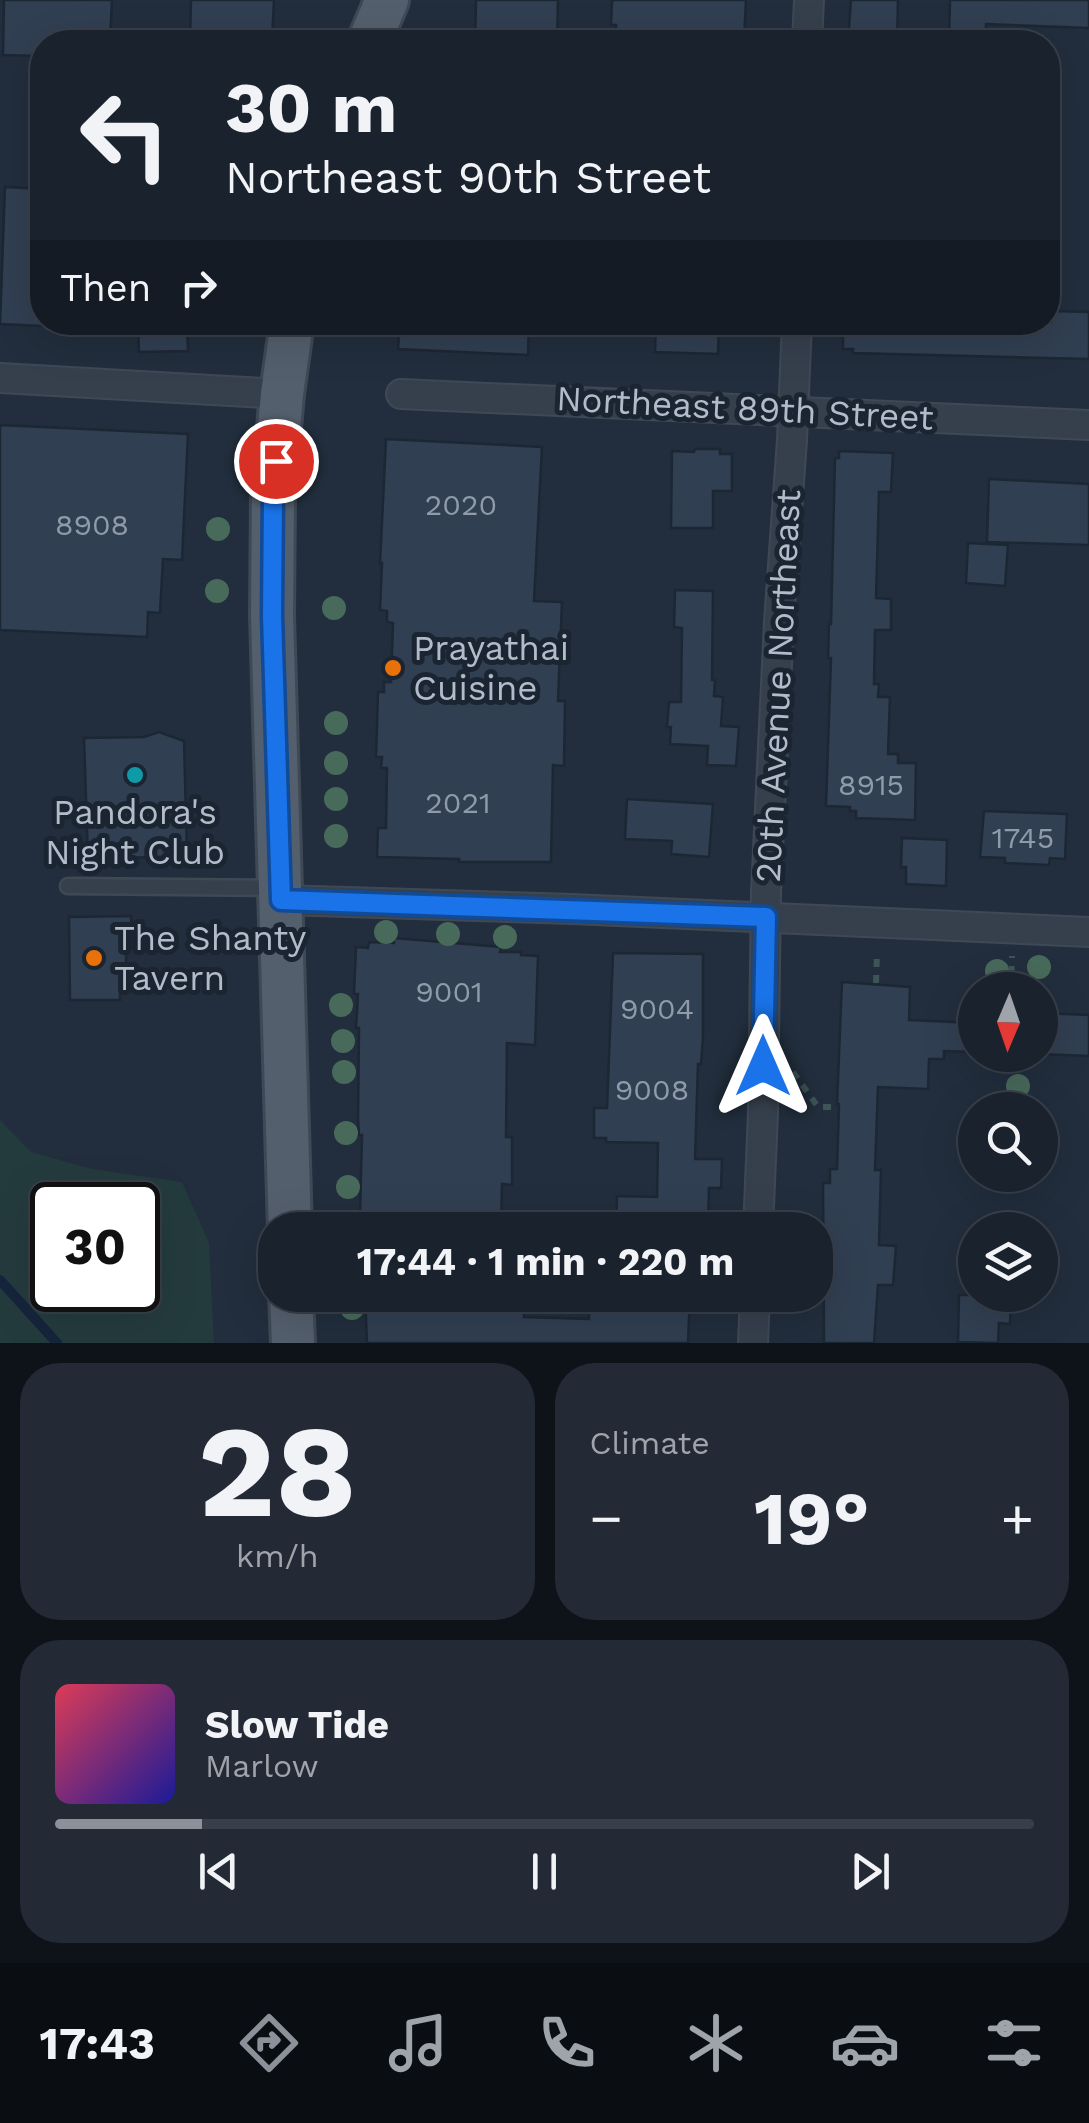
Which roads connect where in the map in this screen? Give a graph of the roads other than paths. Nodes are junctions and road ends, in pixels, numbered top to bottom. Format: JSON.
{"nodes":[{"id":1,"x":387,"y":0,"type":"edge"},
{"id":2,"x":809,"y":0,"type":"edge"},
{"id":3,"x":374,"y":30,"type":"edge"},
{"id":4,"x":808,"y":30,"type":"edge"},
{"id":5,"x":290,"y":335,"type":"edge"},
{"id":6,"x":797,"y":335,"type":"edge"},
{"id":7,"x":0,"y":378,"type":"edge"},
{"id":8,"x":282,"y":394,"type":"junction"},
{"id":9,"x":401,"y":394,"type":"dead end"},
{"id":10,"x":794,"y":410,"type":"junction"},
{"id":11,"x":1089,"y":425,"type":"edge"},
{"id":12,"x":68,"y":886,"type":"dead end"},
{"id":13,"x":281,"y":894,"type":"junction"},
{"id":14,"x":766,"y":917,"type":"junction"},
{"id":15,"x":1089,"y":932,"type":"edge"},
{"id":16,"x":290,"y":1212,"type":"edge"},
{"id":17,"x":759,"y":1212,"type":"edge"},
{"id":18,"x":292,"y":1312,"type":"edge"},
{"id":19,"x":755,"y":1312,"type":"edge"},
{"id":20,"x":293,"y":1343,"type":"edge"},
{"id":21,"x":754,"y":1343,"type":"edge"}],
"edges":[{"from":1,"to":3,"type":"main road"},
{"from":2,"to":4,"type":"street"},
{"from":5,"to":8,"type":"main road"},
{"from":6,"to":10,"type":"street","name":"20th Avenue Northeast"},
{"from":7,"to":8,"type":"street"},
{"from":8,"to":13,"type":"main road"},
{"from":9,"to":10,"type":"street","name":"Northeast 89th Street"},
{"from":10,"to":11,"type":"street","name":"Northeast 89th Street"},
{"from":10,"to":14,"type":"street","name":"20th Avenue Northeast"},
{"from":12,"to":13,"type":"lane"},
{"from":13,"to":14,"type":"street"},
{"from":13,"to":16,"type":"main road"},
{"from":14,"to":15,"type":"street"},
{"from":14,"to":17,"type":"street","name":"20th Avenue Northeast"},
{"from":18,"to":20,"type":"main road"},
{"from":19,"to":21,"type":"street"}]}
